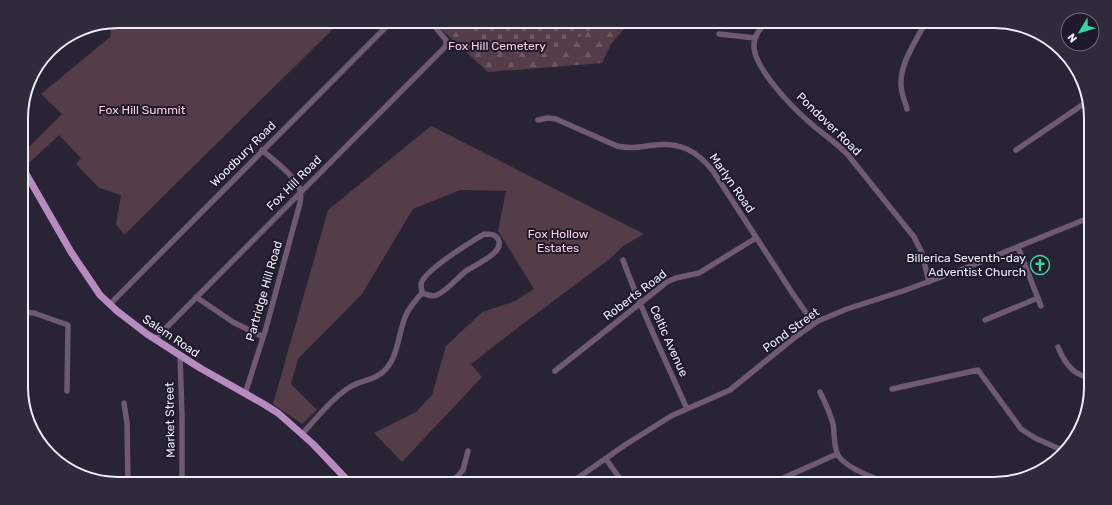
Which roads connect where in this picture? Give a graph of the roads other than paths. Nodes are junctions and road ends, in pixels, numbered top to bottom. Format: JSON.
{"nodes":[{"id":1,"x":385,"y":28,"type":"edge"},
{"id":2,"x":436,"y":28,"type":"edge"},
{"id":3,"x":762,"y":28,"type":"edge"},
{"id":4,"x":922,"y":28,"type":"edge"},
{"id":5,"x":719,"y":34,"type":"dead end"},
{"id":6,"x":755,"y":38,"type":"junction"},
{"id":7,"x":1083,"y":105,"type":"edge"},
{"id":8,"x":907,"y":109,"type":"dead end"},
{"id":9,"x":538,"y":120,"type":"dead end"},
{"id":10,"x":262,"y":150,"type":"junction"},
{"id":11,"x":1016,"y":150,"type":"dead end"},
{"id":12,"x":28,"y":177,"type":"edge"},
{"id":13,"x":300,"y":193,"type":"junction"},
{"id":14,"x":1084,"y":220,"type":"edge"},
{"id":15,"x":756,"y":238,"type":"junction"},
{"id":16,"x":1018,"y":247,"type":"junction"},
{"id":17,"x":623,"y":260,"type":"dead end"},
{"id":18,"x":929,"y":282,"type":"junction"},
{"id":19,"x":422,"y":293,"type":"junction"},
{"id":20,"x":196,"y":297,"type":"junction"},
{"id":21,"x":1038,"y":298,"type":"junction"},
{"id":22,"x":640,"y":303,"type":"junction"},
{"id":23,"x":110,"y":304,"type":"junction"},
{"id":24,"x":1041,"y":306,"type":"dead end"},
{"id":25,"x":28,"y":312,"type":"edge"},
{"id":26,"x":985,"y":320,"type":"dead end"},
{"id":27,"x":814,"y":324,"type":"junction"},
{"id":28,"x":263,"y":337,"type":"junction"},
{"id":29,"x":155,"y":339,"type":"junction"},
{"id":30,"x":1058,"y":348,"type":"dead end"},
{"id":31,"x":180,"y":355,"type":"junction"},
{"id":32,"x":555,"y":371,"type":"dead end"},
{"id":33,"x":1084,"y":376,"type":"edge"},
{"id":34,"x":892,"y":389,"type":"dead end"},
{"id":35,"x":67,"y":391,"type":"dead end"},
{"id":36,"x":820,"y":392,"type":"dead end"},
{"id":37,"x":245,"y":394,"type":"junction"},
{"id":38,"x":124,"y":403,"type":"dead end"},
{"id":39,"x":686,"y":409,"type":"junction"},
{"id":40,"x":302,"y":434,"type":"junction"},
{"id":41,"x":1060,"y":449,"type":"edge"},
{"id":42,"x":468,"y":451,"type":"dead end"},
{"id":43,"x":837,"y":454,"type":"junction"},
{"id":44,"x":606,"y":459,"type":"junction"},
{"id":45,"x":128,"y":477,"type":"edge"},
{"id":46,"x":182,"y":477,"type":"edge"},
{"id":47,"x":345,"y":477,"type":"edge"},
{"id":48,"x":458,"y":477,"type":"edge"},
{"id":49,"x":579,"y":477,"type":"edge"},
{"id":50,"x":619,"y":477,"type":"edge"},
{"id":51,"x":786,"y":477,"type":"edge"},
{"id":52,"x":874,"y":477,"type":"edge"}],
"edges":[{"from":1,"to":10,"type":"street","name":"Woodbury Road"},
{"from":2,"to":13,"type":"street","name":"Fox Hill Road"},
{"from":3,"to":6,"type":"street"},
{"from":4,"to":8,"type":"street"},
{"from":5,"to":6,"type":"street"},
{"from":6,"to":18,"type":"street","name":"Pondover Road"},
{"from":7,"to":11,"type":"street"},
{"from":9,"to":15,"type":"street","name":"Marlyn Road"},
{"from":10,"to":13,"type":"street"},
{"from":10,"to":23,"type":"street","name":"Woodbury Road"},
{"from":12,"to":23,"type":"main road","name":"Salem Road"},
{"from":13,"to":20,"type":"street","name":"Fox Hill Road"},
{"from":13,"to":28,"type":"street","name":"Partridge Hill Road"},
{"from":14,"to":16,"type":"street","name":"Pond Street"},
{"from":15,"to":22,"type":"street","name":"Roberts Road"},
{"from":15,"to":27,"type":"street","name":"Marlyn Road"},
{"from":16,"to":18,"type":"street","name":"Pond Street"},
{"from":16,"to":21,"type":"street"},
{"from":17,"to":22,"type":"street","name":"Celtic Avenue"},
{"from":18,"to":27,"type":"street","name":"Pond Street"},
{"from":19,"to":19,"type":"street"},
{"from":19,"to":40,"type":"street"},
{"from":20,"to":28,"type":"street"},
{"from":20,"to":29,"type":"street","name":"Fox Hill Road"},
{"from":21,"to":24,"type":"street"},
{"from":21,"to":26,"type":"street"},
{"from":22,"to":32,"type":"street","name":"Roberts Road"},
{"from":22,"to":39,"type":"street","name":"Celtic Avenue"},
{"from":23,"to":29,"type":"main road","name":"Salem Road"},
{"from":25,"to":35,"type":"street"},
{"from":27,"to":39,"type":"street","name":"Pond Street"},
{"from":28,"to":37,"type":"street","name":"Partridge Hill Road"},
{"from":29,"to":31,"type":"main road","name":"Salem Road"},
{"from":30,"to":33,"type":"street"},
{"from":31,"to":37,"type":"main road","name":"Salem Road"},
{"from":31,"to":46,"type":"street","name":"Market Street"},
{"from":34,"to":41,"type":"street"},
{"from":36,"to":43,"type":"street"},
{"from":37,"to":40,"type":"main road","name":"Salem Road"},
{"from":38,"to":45,"type":"street"},
{"from":39,"to":44,"type":"street","name":"Pond Street"},
{"from":40,"to":47,"type":"main road","name":"Salem Road"},
{"from":42,"to":48,"type":"street"},
{"from":43,"to":51,"type":"street"},
{"from":43,"to":52,"type":"street"},
{"from":44,"to":49,"type":"street","name":"Pond Street"},
{"from":44,"to":50,"type":"street"}]}
